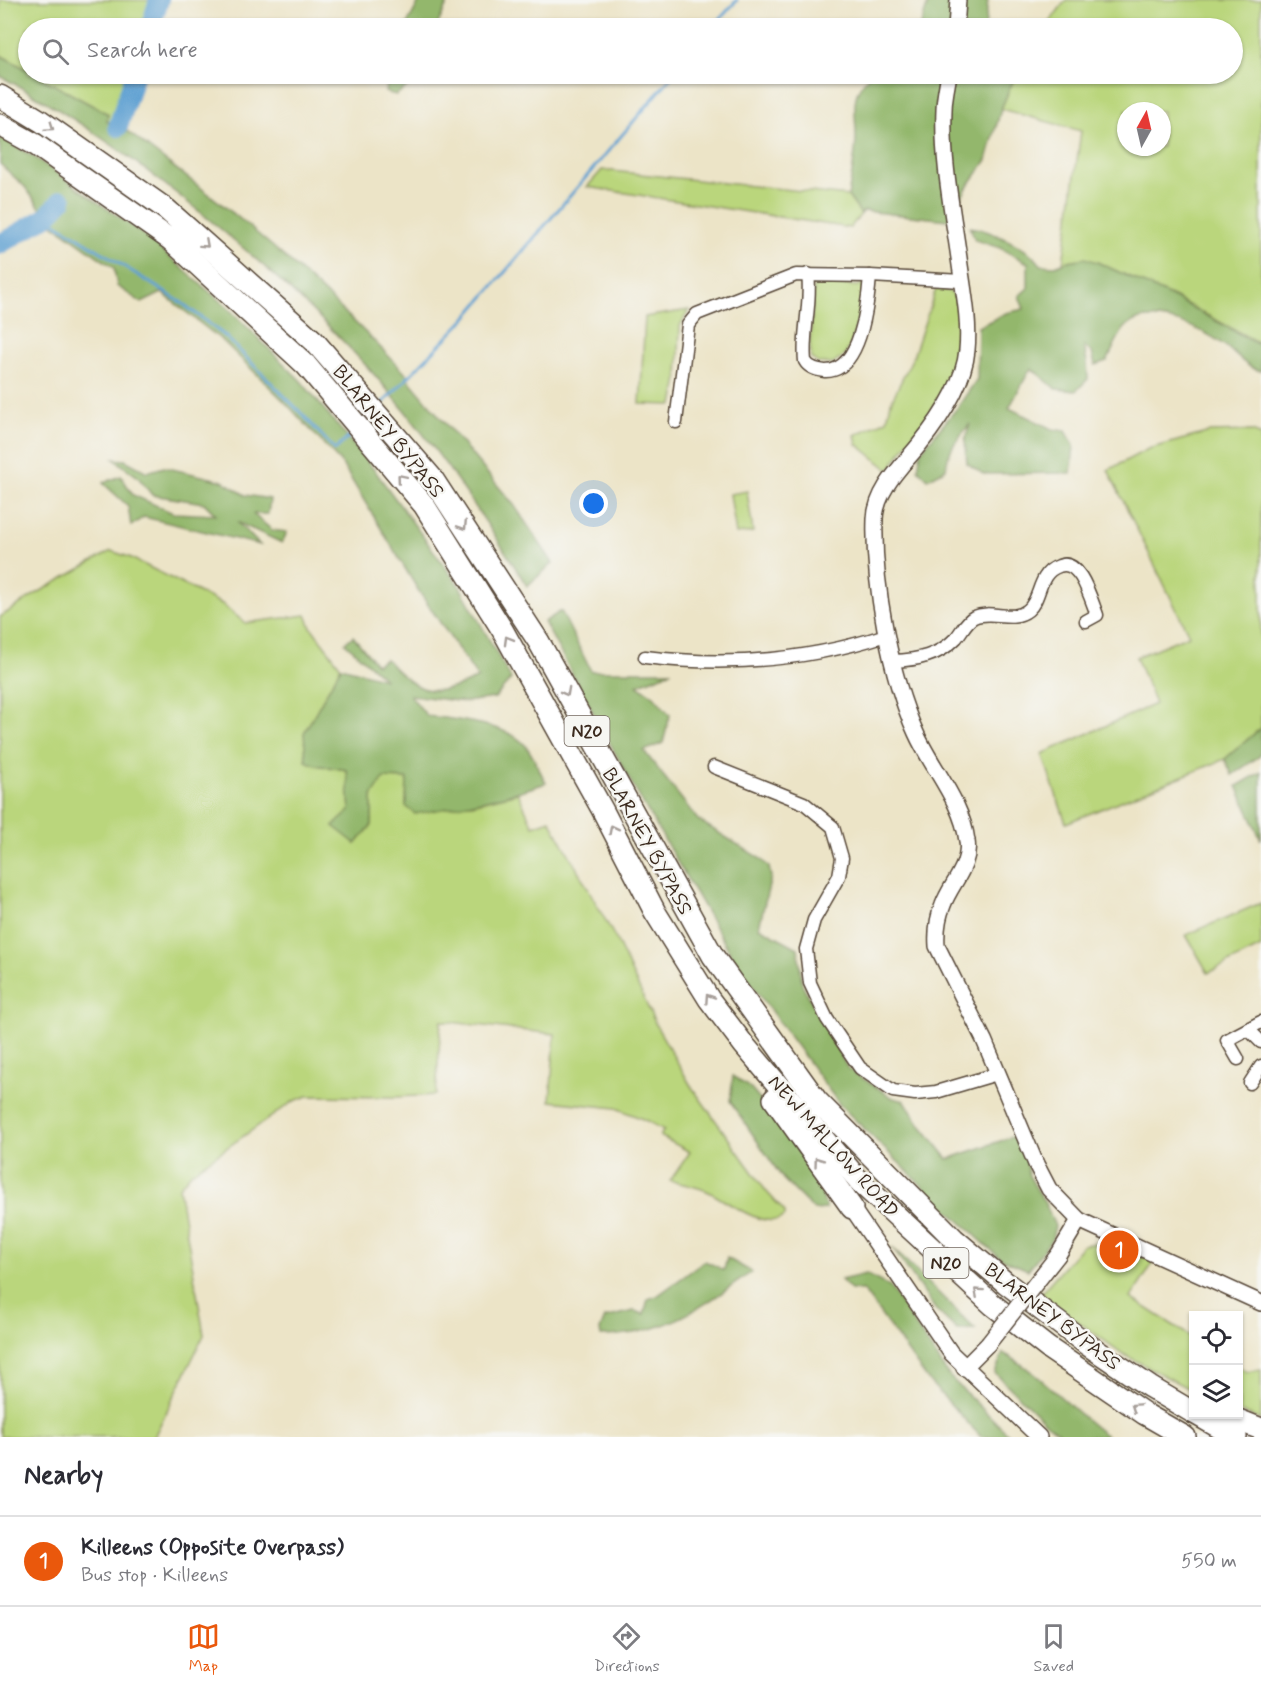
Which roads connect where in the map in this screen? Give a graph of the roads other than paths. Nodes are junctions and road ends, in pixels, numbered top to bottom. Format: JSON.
{"nodes":[{"id":1,"x":958,"y":0,"type":"edge"},
{"id":2,"x":957,"y":18,"type":"edge"},
{"id":3,"x":948,"y":84,"type":"edge"},
{"id":4,"x":0,"y":96,"type":"edge"},
{"id":5,"x":0,"y":125,"type":"edge"},
{"id":6,"x":808,"y":274,"type":"junction"},
{"id":7,"x":870,"y":276,"type":"junction"},
{"id":8,"x":962,"y":281,"type":"junction"},
{"id":9,"x":676,"y":422,"type":"dead end"},
{"id":10,"x":1086,"y":621,"type":"dead end"},
{"id":11,"x":886,"y":635,"type":"junction"},
{"id":12,"x":645,"y":657,"type":"dead end"},
{"id":13,"x":893,"y":661,"type":"junction"},
{"id":14,"x":714,"y":767,"type":"dead end"},
{"id":15,"x":1261,"y":1022,"type":"edge"},
{"id":16,"x":1248,"y":1029,"type":"junction"},
{"id":17,"x":1261,"y":1042,"type":"edge"},
{"id":18,"x":744,"y":1045,"type":"junction"},
{"id":19,"x":1238,"y":1059,"type":"dead end"},
{"id":20,"x":1261,"y":1066,"type":"edge"},
{"id":21,"x":998,"y":1074,"type":"junction"},
{"id":22,"x":1251,"y":1083,"type":"dead end"},
{"id":23,"x":852,"y":1208,"type":"joint"},
{"id":24,"x":1079,"y":1220,"type":"junction"},
{"id":25,"x":1261,"y":1302,"type":"edge"},
{"id":26,"x":964,"y":1368,"type":"junction"},
{"id":27,"x":1150,"y":1387,"type":"junction"},
{"id":28,"x":1189,"y":1401,"type":"edge"},
{"id":29,"x":1189,"y":1410,"type":"edge"},
{"id":30,"x":1204,"y":1419,"type":"edge"},
{"id":31,"x":1236,"y":1419,"type":"edge"},
{"id":32,"x":1261,"y":1429,"type":"edge"},
{"id":33,"x":1039,"y":1437,"type":"edge"},
{"id":34,"x":1185,"y":1437,"type":"edge"},
{"id":35,"x":1236,"y":1437,"type":"edge"}],
"edges":[{"from":1,"to":2,"type":"street"},
{"from":3,"to":8,"type":"street"},
{"from":4,"to":27,"type":"highway","name":"BLARNEY BYPASS","number":"N20","one_way":true},
{"from":18,"to":5,"type":"highway","name":"BLARNEY BYPASS","number":"N20","one_way":true},
{"from":6,"to":7,"type":"street"},
{"from":6,"to":7,"type":"street"},
{"from":6,"to":9,"type":"street"},
{"from":7,"to":8,"type":"street"},
{"from":8,"to":11,"type":"street"},
{"from":10,"to":13,"type":"street"},
{"from":11,"to":12,"type":"street"},
{"from":11,"to":13,"type":"street"},
{"from":13,"to":21,"type":"street"},
{"from":14,"to":21,"type":"street"},
{"from":15,"to":16,"type":"street"},
{"from":16,"to":17,"type":"street"},
{"from":16,"to":19,"type":"street"},
{"from":23,"to":18,"type":"highway","number":"N20","one_way":true},
{"from":34,"to":18,"type":"highway","name":"NEW MALLOW ROAD","number":"N20","one_way":true},
{"from":20,"to":22,"type":"street"},
{"from":21,"to":24,"type":"street"},
{"from":23,"to":26,"type":"street"},
{"from":24,"to":25,"type":"street"},
{"from":24,"to":26,"type":"street","bridge":true},
{"from":26,"to":33,"type":"street"},
{"from":27,"to":28,"type":"highway","number":"N20"},
{"from":27,"to":29,"type":"highway","number":"N20"},
{"from":30,"to":35,"type":"highway","number":"N20"},
{"from":31,"to":32,"type":"highway"}]}
